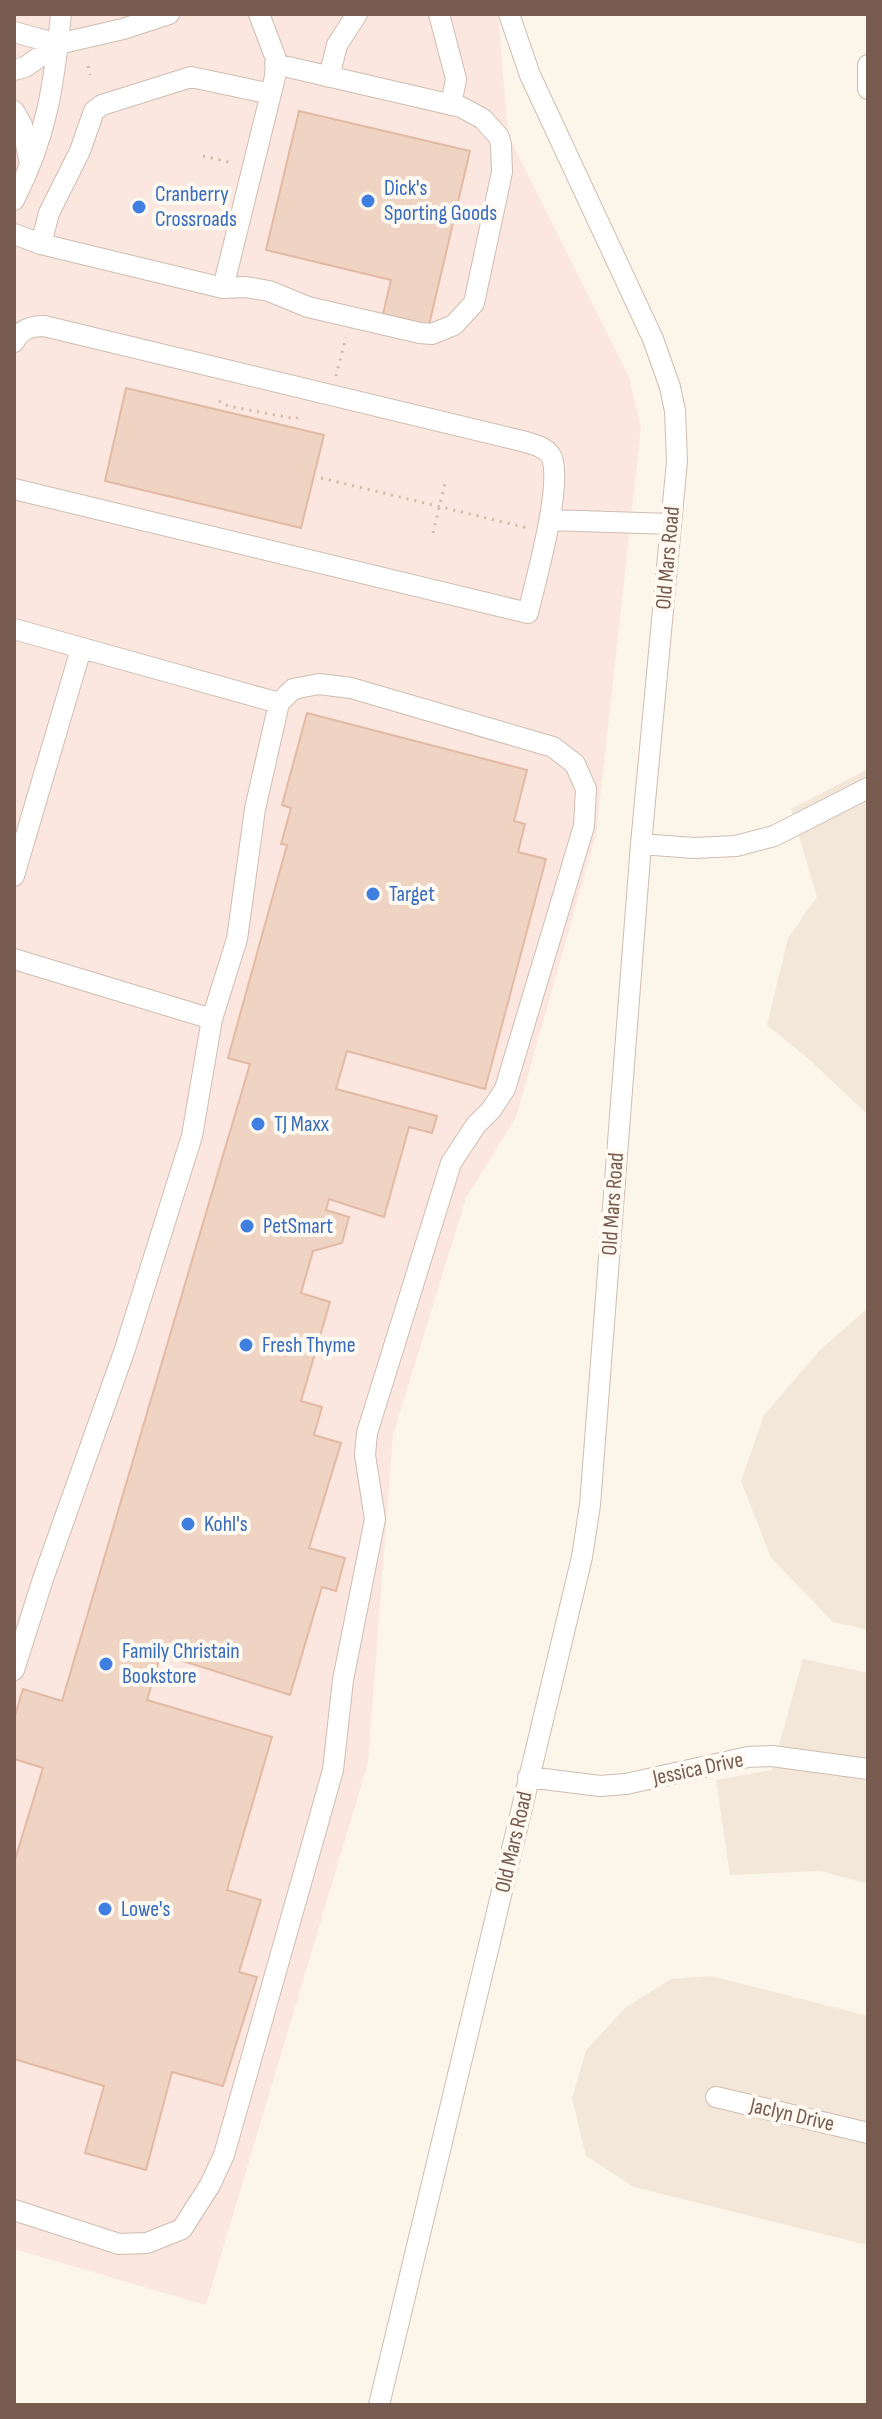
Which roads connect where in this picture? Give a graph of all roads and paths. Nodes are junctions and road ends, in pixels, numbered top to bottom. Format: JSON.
{"nodes":[{"id":1,"x":61,"y":14,"type":"edge"},
{"id":2,"x":169,"y":14,"type":"edge"},
{"id":3,"x":259,"y":14,"type":"edge"},
{"id":4,"x":357,"y":14,"type":"edge"},
{"id":5,"x":439,"y":14,"type":"edge"},
{"id":6,"x":509,"y":14,"type":"edge"},
{"id":7,"x":14,"y":32,"type":"edge"},
{"id":8,"x":58,"y":44,"type":"junction"},
{"id":9,"x":275,"y":64,"type":"junction"},
{"id":10,"x":868,"y":65,"type":"edge"},
{"id":11,"x":88,"y":66,"type":"dead end"},
{"id":12,"x":14,"y":70,"type":"edge"},
{"id":13,"x":90,"y":75,"type":"dead end"},
{"id":14,"x":329,"y":77,"type":"junction"},
{"id":15,"x":868,"y":89,"type":"edge"},
{"id":16,"x":271,"y":94,"type":"junction"},
{"id":17,"x":451,"y":105,"type":"junction"},
{"id":18,"x":14,"y":111,"type":"edge"},
{"id":19,"x":203,"y":156,"type":"dead end"},
{"id":20,"x":241,"y":165,"type":"dead end"},
{"id":21,"x":31,"y":167,"type":"junction"},
{"id":22,"x":14,"y":200,"type":"edge"},
{"id":23,"x":14,"y":234,"type":"edge"},
{"id":24,"x":41,"y":244,"type":"junction"},
{"id":25,"x":223,"y":288,"type":"junction"},
{"id":26,"x":346,"y":337,"type":"dead end"},
{"id":27,"x":14,"y":342,"type":"edge"},
{"id":28,"x":338,"y":382,"type":"dead end"},
{"id":29,"x":219,"y":401,"type":"dead end"},
{"id":30,"x":301,"y":414,"type":"dead end"},
{"id":31,"x":321,"y":478,"type":"dead end"},
{"id":32,"x":446,"y":479,"type":"dead end"},
{"id":33,"x":14,"y":489,"type":"edge"},
{"id":34,"x":440,"y":507,"type":"junction"},
{"id":35,"x":671,"y":524,"type":"junction"},
{"id":36,"x":543,"y":525,"type":"junction"},
{"id":37,"x":433,"y":533,"type":"dead end"},
{"id":38,"x":14,"y":629,"type":"edge"},
{"id":39,"x":81,"y":649,"type":"junction"},
{"id":40,"x":279,"y":703,"type":"junction"},
{"id":41,"x":868,"y":788,"type":"edge"},
{"id":42,"x":641,"y":844,"type":"junction"},
{"id":43,"x":14,"y":876,"type":"edge"},
{"id":44,"x":14,"y":959,"type":"edge"},
{"id":45,"x":212,"y":1019,"type":"junction"},
{"id":46,"x":20,"y":1626,"type":"edge"},
{"id":47,"x":14,"y":1670,"type":"edge"},
{"id":48,"x":868,"y":1769,"type":"edge"},
{"id":49,"x":528,"y":1777,"type":"junction"},
{"id":50,"x":716,"y":2097,"type":"dead end"},
{"id":51,"x":868,"y":2133,"type":"edge"},
{"id":52,"x":14,"y":2210,"type":"edge"},
{"id":53,"x":379,"y":2405,"type":"edge"}],
"edges":[{"from":1,"to":8,"type":"street"},
{"from":2,"to":8,"type":"street"},
{"from":3,"to":9,"type":"street"},
{"from":4,"to":14,"type":"street"},
{"from":5,"to":17,"type":"street"},
{"from":6,"to":35,"type":"street","name":"Old Mars Road"},
{"from":7,"to":8,"type":"street"},
{"from":8,"to":12,"type":"street"},
{"from":8,"to":21,"type":"street"},
{"from":9,"to":14,"type":"street"},
{"from":9,"to":16,"type":"street"},
{"from":10,"to":15,"type":"street"},
{"from":11,"to":13,"type":"path"},
{"from":14,"to":17,"type":"street"},
{"from":16,"to":24,"type":"street"},
{"from":16,"to":25,"type":"street"},
{"from":17,"to":25,"type":"street"},
{"from":18,"to":21,"type":"street"},
{"from":19,"to":20,"type":"path"},
{"from":21,"to":22,"type":"street"},
{"from":23,"to":24,"type":"street"},
{"from":24,"to":25,"type":"street"},
{"from":26,"to":28,"type":"path"},
{"from":27,"to":36,"type":"street"},
{"from":29,"to":30,"type":"path"},
{"from":31,"to":34,"type":"path"},
{"from":32,"to":34,"type":"path"},
{"from":33,"to":36,"type":"street"},
{"from":34,"to":36,"type":"path"},
{"from":34,"to":37,"type":"path"},
{"from":35,"to":36,"type":"street"},
{"from":35,"to":42,"type":"street","name":"Old Mars Road"},
{"from":38,"to":39,"type":"street"},
{"from":39,"to":40,"type":"street"},
{"from":39,"to":43,"type":"street"},
{"from":40,"to":45,"type":"street"},
{"from":40,"to":52,"type":"street"},
{"from":41,"to":42,"type":"street"},
{"from":42,"to":49,"type":"street","name":"Old Mars Road"},
{"from":44,"to":45,"type":"street"},
{"from":45,"to":46,"type":"street"},
{"from":46,"to":47,"type":"street"},
{"from":48,"to":49,"type":"street","name":"Jessica Drive"},
{"from":49,"to":53,"type":"street","name":"Old Mars Road"},
{"from":50,"to":51,"type":"street","name":"Jaclyn Drive"}]}
